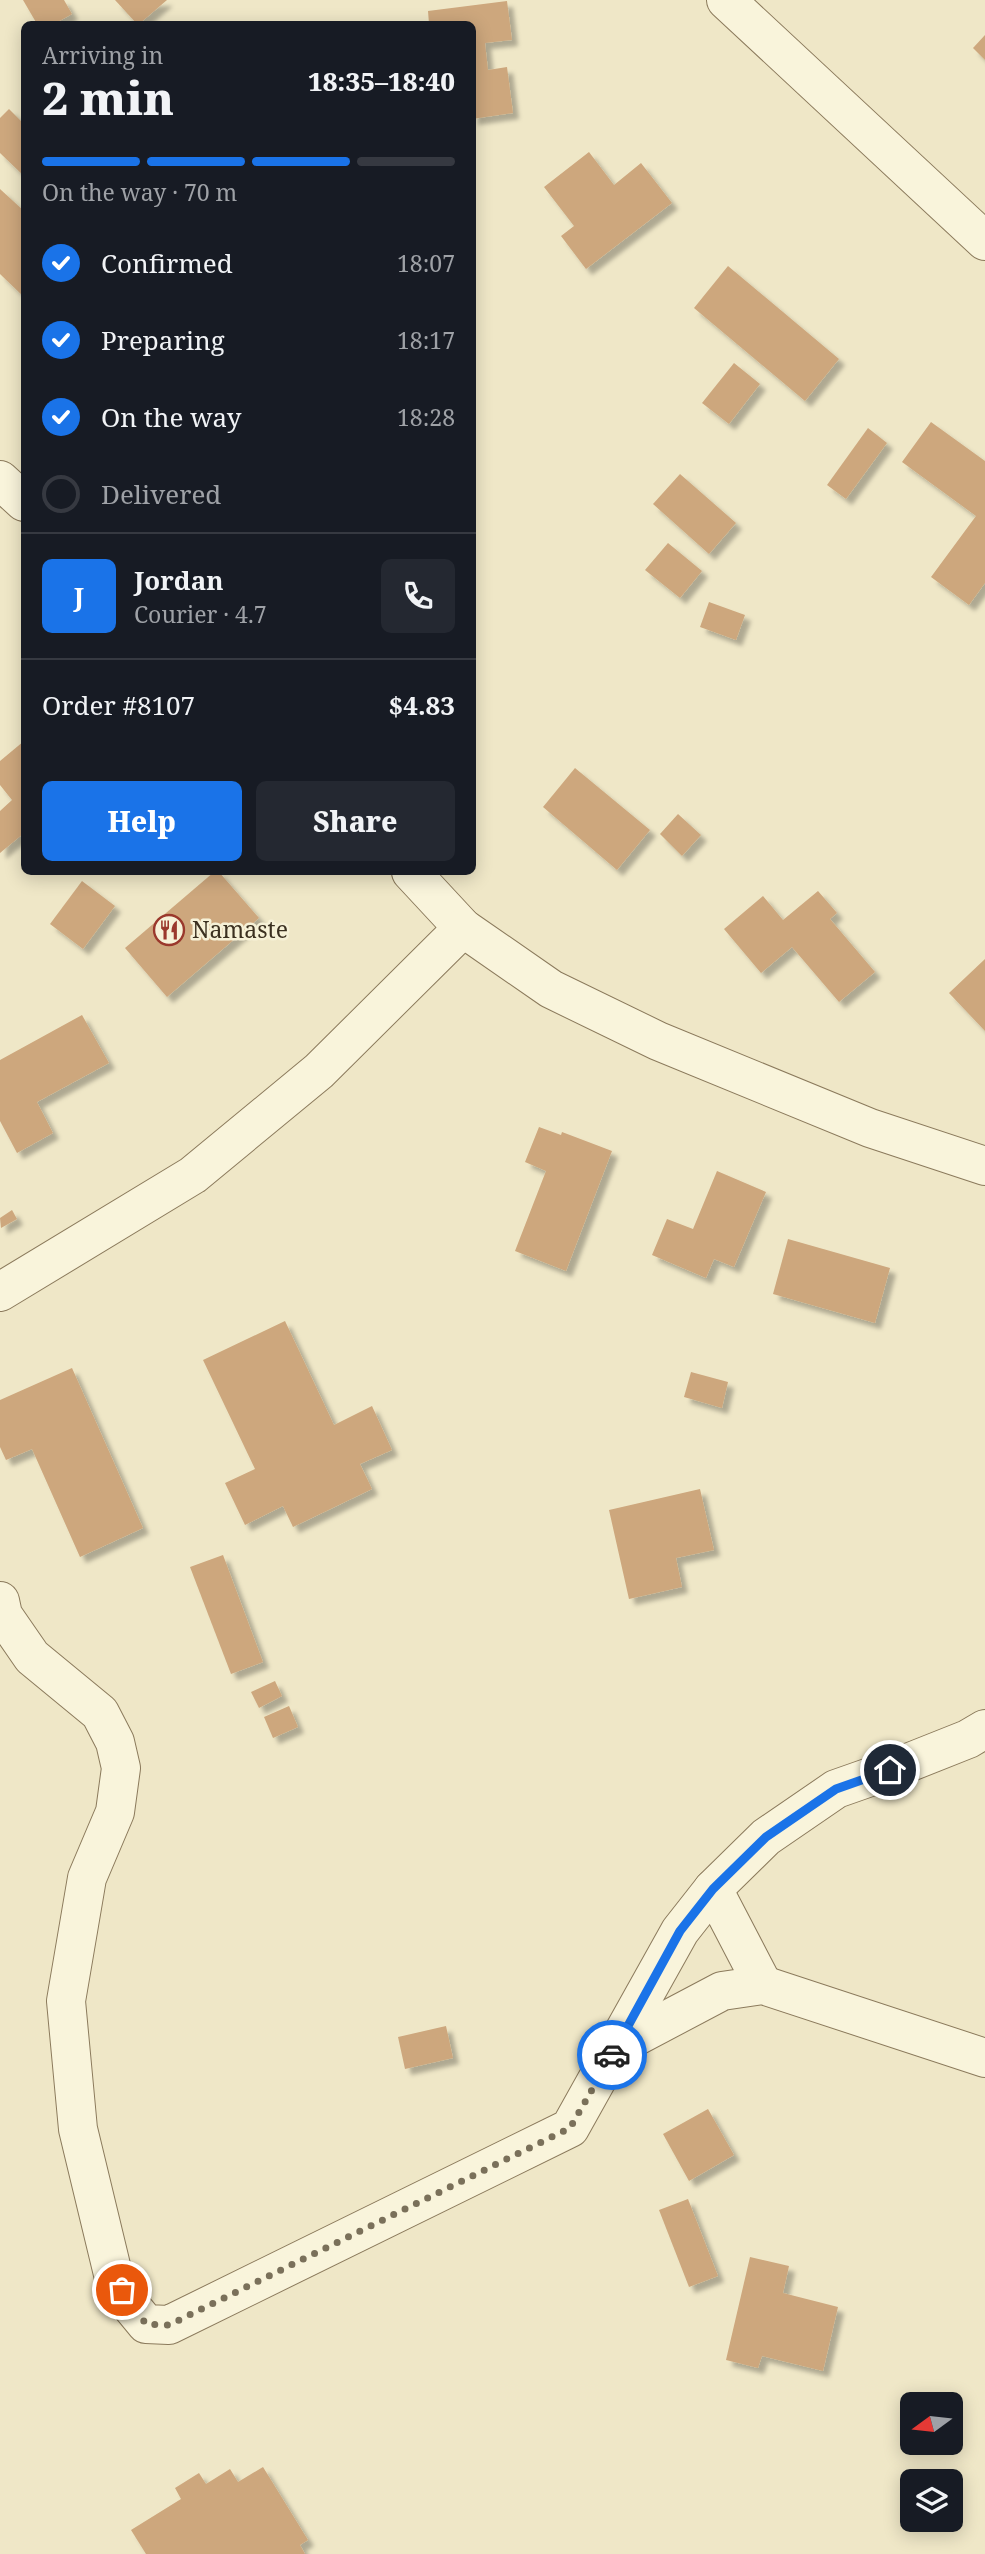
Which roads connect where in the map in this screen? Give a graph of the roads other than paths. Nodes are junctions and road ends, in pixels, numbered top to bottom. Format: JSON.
{"nodes":[{"id":1,"x":726,"y":0,"type":"edge"},
{"id":2,"x":985,"y":241,"type":"edge"},
{"id":3,"x":0,"y":480,"type":"edge"},
{"id":4,"x":21,"y":499,"type":"edge"},
{"id":5,"x":414,"y":875,"type":"edge"},
{"id":6,"x":463,"y":928,"type":"junction"},
{"id":7,"x":985,"y":1166,"type":"edge"},
{"id":8,"x":0,"y":1292,"type":"edge"},
{"id":9,"x":0,"y":1601,"type":"edge"},
{"id":10,"x":985,"y":1729,"type":"edge"},
{"id":11,"x":713,"y":1889,"type":"junction"},
{"id":12,"x":763,"y":1985,"type":"junction"},
{"id":13,"x":616,"y":2048,"type":"junction"},
{"id":14,"x":985,"y":2057,"type":"edge"}],
"edges":[{"from":1,"to":2,"type":"street"},
{"from":3,"to":4,"type":"street"},
{"from":5,"to":6,"type":"street"},
{"from":6,"to":7,"type":"street"},
{"from":6,"to":8,"type":"street"},
{"from":9,"to":13,"type":"street"},
{"from":10,"to":11,"type":"street"},
{"from":11,"to":12,"type":"street"},
{"from":11,"to":13,"type":"street"},
{"from":12,"to":13,"type":"street"},
{"from":12,"to":14,"type":"street"}]}
